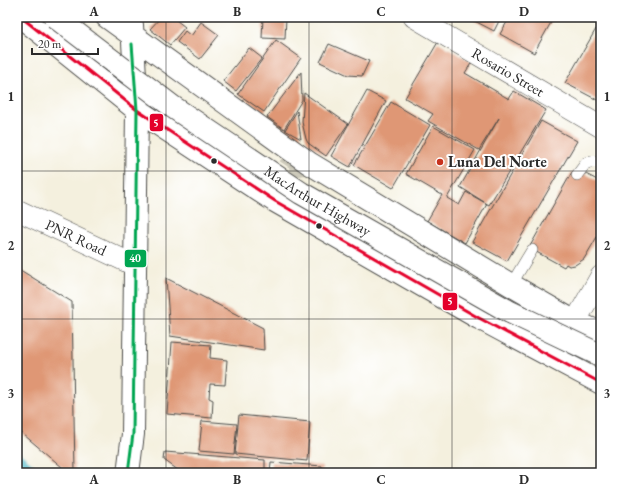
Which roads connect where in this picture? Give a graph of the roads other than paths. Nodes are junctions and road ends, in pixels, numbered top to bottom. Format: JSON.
{"nodes":[{"id":1,"x":21,"y":17,"type":"edge"},
{"id":2,"x":55,"y":17,"type":"edge"},
{"id":3,"x":107,"y":17,"type":"edge"},
{"id":4,"x":414,"y":17,"type":"edge"},
{"id":5,"x":132,"y":26,"type":"edge"},
{"id":6,"x":137,"y":110,"type":"junction"},
{"id":7,"x":601,"y":127,"type":"edge"},
{"id":8,"x":601,"y":164,"type":"edge"},
{"id":9,"x":577,"y":175,"type":"dead end"},
{"id":10,"x":17,"y":210,"type":"edge"},
{"id":11,"x":532,"y":250,"type":"dead end"},
{"id":12,"x":134,"y":265,"type":"junction"},
{"id":13,"x":601,"y":276,"type":"edge"},
{"id":14,"x":511,"y":285,"type":"junction"},
{"id":15,"x":575,"y":322,"type":"junction"},
{"id":16,"x":601,"y":333,"type":"edge"},
{"id":17,"x":600,"y":355,"type":"dead end"},
{"id":18,"x":601,"y":383,"type":"edge"},
{"id":19,"x":133,"y":470,"type":"edge"}],
"edges":[{"from":1,"to":6,"type":"main road","name":"MacArthur Highway"},
{"from":2,"to":17,"type":"main road","name":"MacArthur Highway","bridge":true},
{"from":3,"to":5,"type":"main road","name":"MacArthur Highway"},
{"from":4,"to":7,"type":"street","name":"Rosario Street"},
{"from":5,"to":6,"type":"main road"},
{"from":5,"to":14,"type":"main road","name":"MacArthur Highway"},
{"from":6,"to":12,"type":"main road"},
{"from":6,"to":18,"type":"main road","name":"MacArthur Highway"},
{"from":8,"to":9,"type":"lane"},
{"from":10,"to":12,"type":"street","name":"PNR Road"},
{"from":11,"to":14,"type":"lane"},
{"from":12,"to":19,"type":"main road"},
{"from":13,"to":15,"type":"street"},
{"from":14,"to":15,"type":"main road","name":"MacArthur Highway"},
{"from":15,"to":16,"type":"main road","name":"MacArthur Highway"}]}
